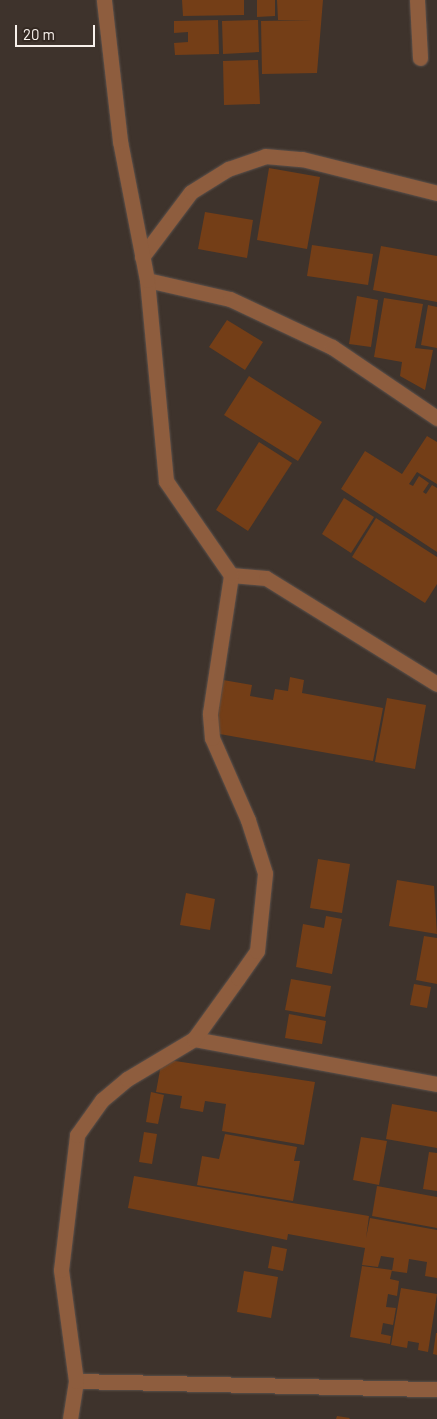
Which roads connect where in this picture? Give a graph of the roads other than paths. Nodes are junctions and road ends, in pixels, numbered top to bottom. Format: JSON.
{"nodes":[{"id":1,"x":104,"y":0,"type":"edge"},
{"id":2,"x":416,"y":0,"type":"edge"},
{"id":3,"x":420,"y":58,"type":"dead end"},
{"id":4,"x":437,"y":193,"type":"edge"},
{"id":5,"x":142,"y":256,"type":"junction"},
{"id":6,"x":147,"y":280,"type":"junction"},
{"id":7,"x":437,"y":418,"type":"edge"},
{"id":8,"x":231,"y":575,"type":"junction"},
{"id":9,"x":437,"y":684,"type":"edge"},
{"id":10,"x":194,"y":1039,"type":"junction"},
{"id":11,"x":437,"y":1084,"type":"edge"},
{"id":12,"x":76,"y":1381,"type":"junction"},
{"id":13,"x":437,"y":1390,"type":"edge"},
{"id":14,"x":70,"y":1419,"type":"edge"}],
"edges":[{"from":1,"to":5,"type":"street"},
{"from":2,"to":3,"type":"street"},
{"from":4,"to":5,"type":"street"},
{"from":5,"to":6,"type":"street"},
{"from":6,"to":7,"type":"street"},
{"from":6,"to":8,"type":"street"},
{"from":8,"to":9,"type":"street"},
{"from":8,"to":10,"type":"street"},
{"from":10,"to":11,"type":"street"},
{"from":10,"to":12,"type":"street"},
{"from":12,"to":13,"type":"street"},
{"from":12,"to":14,"type":"street"}]}
